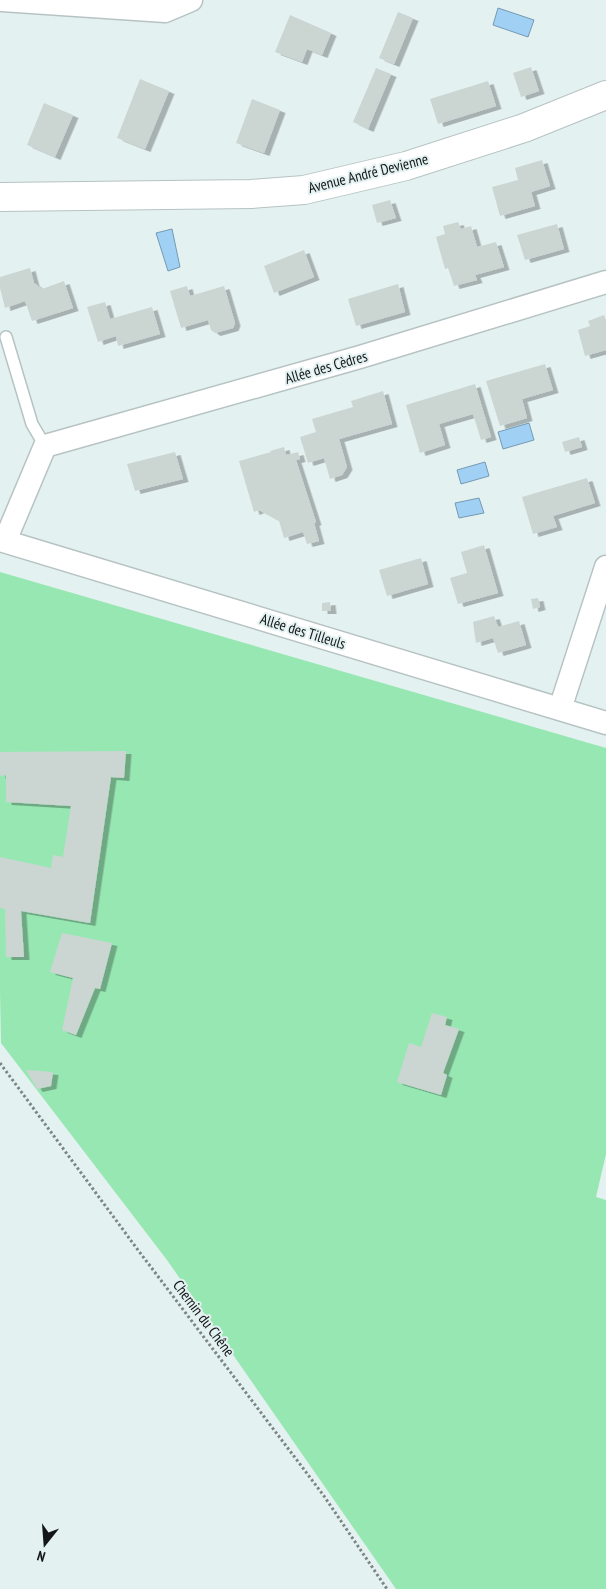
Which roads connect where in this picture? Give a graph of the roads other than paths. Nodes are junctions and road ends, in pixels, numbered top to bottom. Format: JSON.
{"nodes":[{"id":1,"x":2,"y":0,"type":"edge"},
{"id":2,"x":191,"y":0,"type":"edge"},
{"id":3,"x":0,"y":9,"type":"edge"},
{"id":4,"x":606,"y":95,"type":"edge"},
{"id":5,"x":0,"y":197,"type":"edge"},
{"id":6,"x":606,"y":282,"type":"edge"},
{"id":7,"x":6,"y":337,"type":"dead end"},
{"id":8,"x":45,"y":446,"type":"junction"},
{"id":9,"x":3,"y":540,"type":"edge"},
{"id":10,"x":606,"y":567,"type":"edge"},
{"id":11,"x":560,"y":709,"type":"junction"},
{"id":12,"x":606,"y":723,"type":"edge"}],
"edges":[{"from":1,"to":2,"type":"street"},
{"from":1,"to":3,"type":"street"},
{"from":4,"to":5,"type":"street","name":"Avenue André Devienne"},
{"from":6,"to":8,"type":"street","name":"Allée des Cèdres"},
{"from":7,"to":8,"type":"lane"},
{"from":8,"to":9,"type":"street"},
{"from":9,"to":11,"type":"street","name":"Allée des Tilleuls"},
{"from":10,"to":11,"type":"street"},
{"from":11,"to":12,"type":"street","name":"Allée des Tilleuls"}]}
